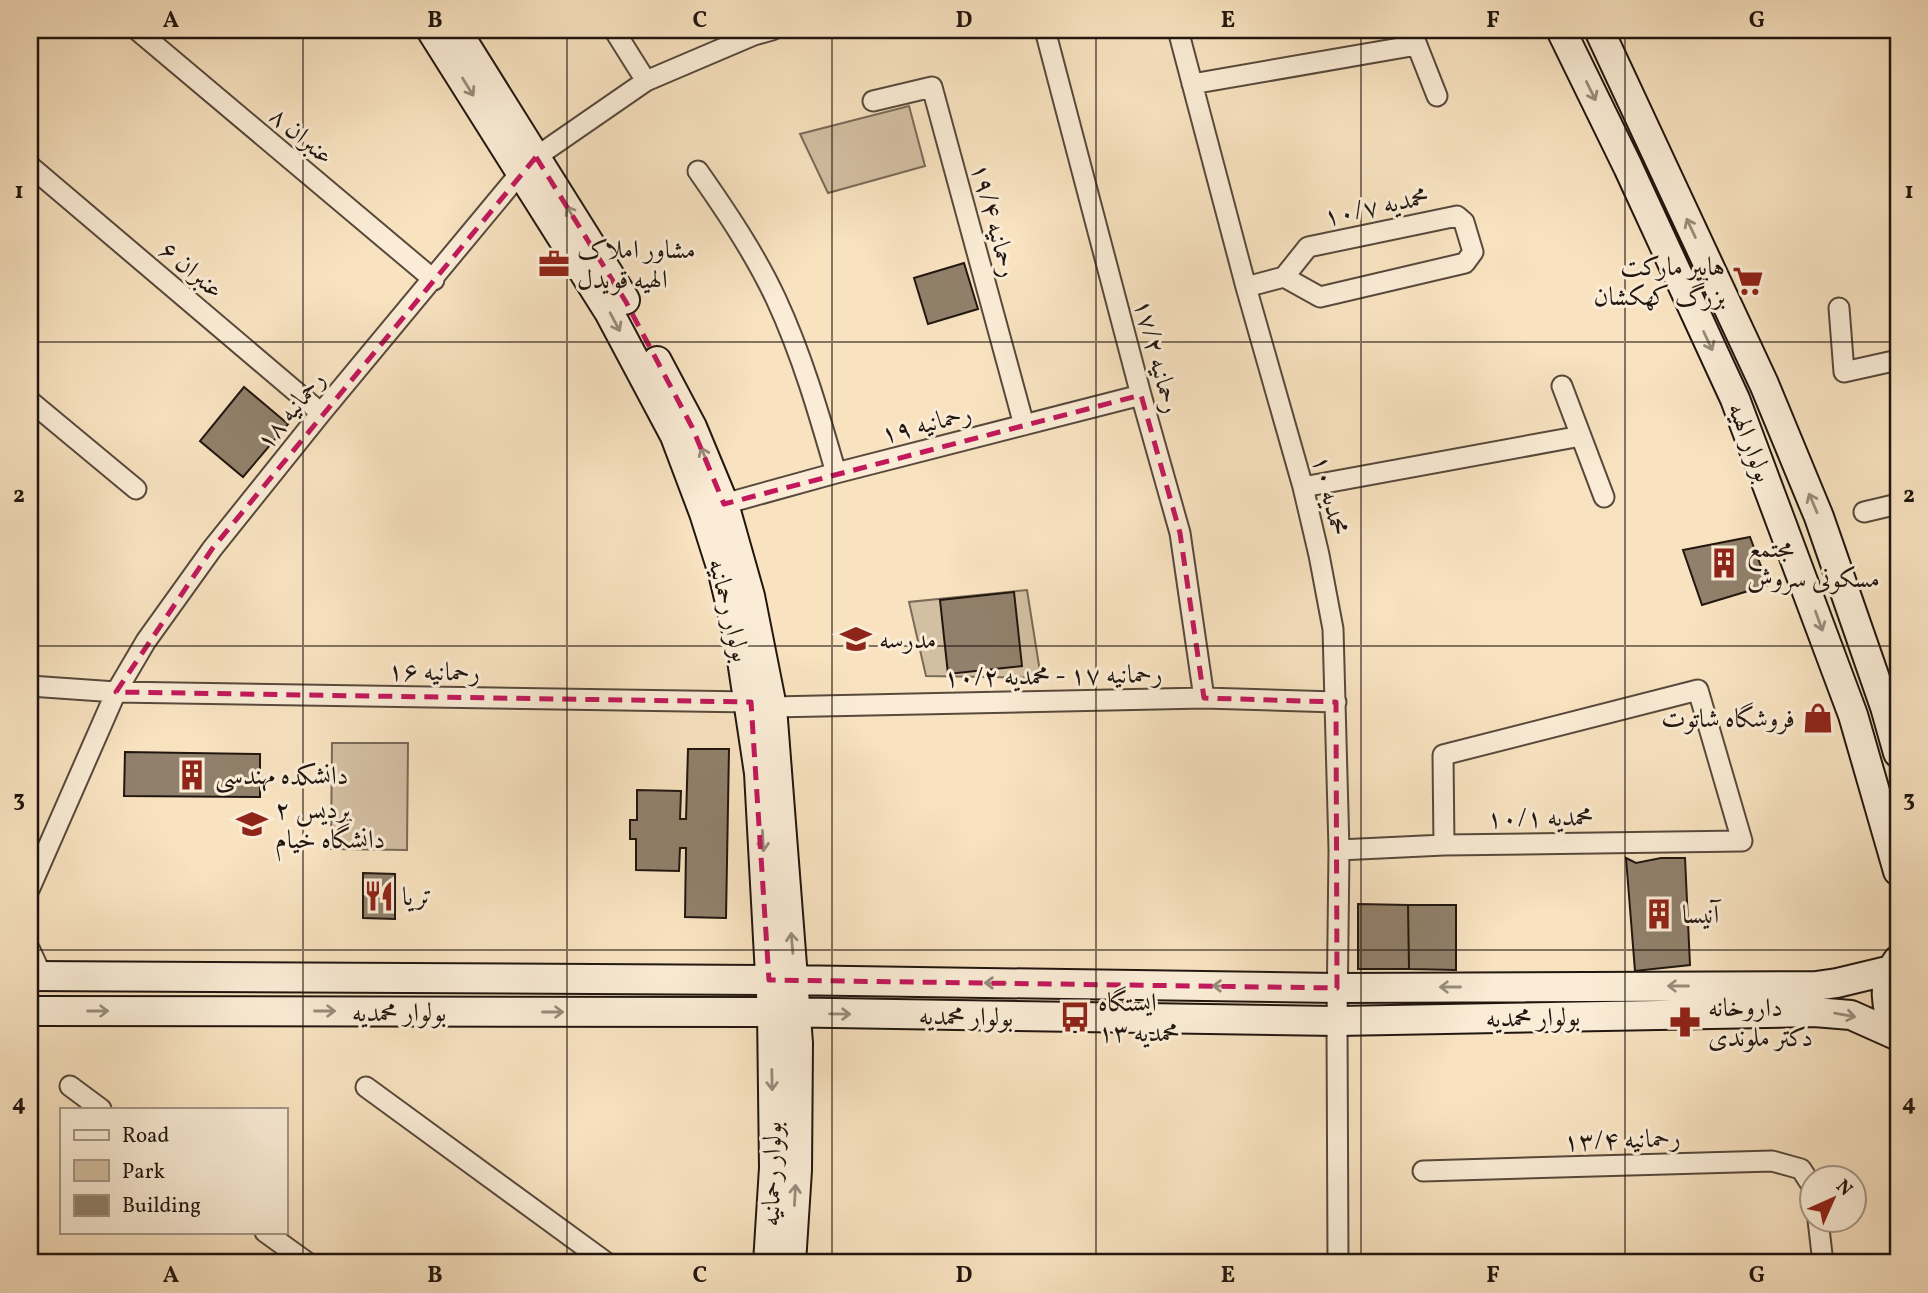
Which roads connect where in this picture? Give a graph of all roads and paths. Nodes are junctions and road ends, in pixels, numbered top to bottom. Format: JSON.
{"nodes":[{"id":1,"x":136,"y":30,"type":"edge"},
{"id":2,"x":431,"y":30,"type":"edge"},
{"id":3,"x":456,"y":30,"type":"edge"},
{"id":4,"x":614,"y":30,"type":"edge"},
{"id":5,"x":772,"y":30,"type":"edge"},
{"id":6,"x":1045,"y":30,"type":"edge"},
{"id":7,"x":1178,"y":30,"type":"edge"},
{"id":8,"x":1561,"y":30,"type":"edge"},
{"id":9,"x":1599,"y":30,"type":"edge"},
{"id":10,"x":1414,"y":37,"type":"edge"},
{"id":11,"x":646,"y":81,"type":"junction"},
{"id":12,"x":1192,"y":84,"type":"junction"},
{"id":13,"x":1437,"y":96,"type":"dead end"},
{"id":14,"x":873,"y":101,"type":"dead end"},
{"id":15,"x":529,"y":165,"type":"junction"},
{"id":16,"x":30,"y":166,"type":"edge"},
{"id":17,"x":698,"y":171,"type":"dead end"},
{"id":18,"x":1284,"y":276,"type":"junction"},
{"id":19,"x":434,"y":280,"type":"junction"},
{"id":20,"x":1246,"y":287,"type":"junction"},
{"id":21,"x":1839,"y":308,"type":"dead end"},
{"id":22,"x":1898,"y":360,"type":"edge"},
{"id":23,"x":1562,"y":386,"type":"dead end"},
{"id":24,"x":1141,"y":395,"type":"junction"},
{"id":25,"x":30,"y":401,"type":"edge"},
{"id":26,"x":321,"y":413,"type":"junction"},
{"id":27,"x":1024,"y":425,"type":"junction"},
{"id":28,"x":1581,"y":436,"type":"junction"},
{"id":29,"x":836,"y":473,"type":"junction"},
{"id":30,"x":1303,"y":487,"type":"junction"},
{"id":31,"x":136,"y":489,"type":"dead end"},
{"id":32,"x":1604,"y":497,"type":"dead end"},
{"id":33,"x":724,"y":504,"type":"junction"},
{"id":34,"x":1898,"y":504,"type":"edge"},
{"id":35,"x":1864,"y":512,"type":"dead end"},
{"id":36,"x":30,"y":686,"type":"edge"},
{"id":37,"x":116,"y":692,"type":"junction"},
{"id":38,"x":1204,"y":698,"type":"junction"},
{"id":39,"x":1336,"y":702,"type":"junction"},
{"id":40,"x":761,"y":704,"type":"junction"},
{"id":41,"x":1898,"y":753,"type":"edge"},
{"id":42,"x":1444,"y":845,"type":"junction"},
{"id":43,"x":1339,"y":850,"type":"junction"},
{"id":44,"x":1898,"y":871,"type":"edge"},
{"id":45,"x":30,"y":888,"type":"edge"},
{"id":46,"x":30,"y":950,"type":"edge"},
{"id":47,"x":1895,"y":965,"type":"edge"},
{"id":48,"x":36,"y":976,"type":"edge"},
{"id":49,"x":782,"y":981,"type":"junction"},
{"id":50,"x":1337,"y":988,"type":"junction"},
{"id":51,"x":30,"y":1011,"type":"edge"},
{"id":52,"x":784,"y":1013,"type":"junction"},
{"id":53,"x":1337,"y":1021,"type":"junction"},
{"id":54,"x":1898,"y":1033,"type":"edge"},
{"id":55,"x":70,"y":1086,"type":"dead end"},
{"id":56,"x":366,"y":1087,"type":"dead end"},
{"id":57,"x":101,"y":1108,"type":"edge"},
{"id":58,"x":1798,"y":1168,"type":"edge"},
{"id":59,"x":1423,"y":1171,"type":"dead end"},
{"id":60,"x":268,"y":1234,"type":"edge"},
{"id":61,"x":1820,"y":1234,"type":"edge"},
{"id":62,"x":307,"y":1263,"type":"edge"},
{"id":63,"x":607,"y":1263,"type":"edge"},
{"id":64,"x":768,"y":1263,"type":"edge"},
{"id":65,"x":791,"y":1263,"type":"edge"},
{"id":66,"x":1338,"y":1263,"type":"edge"},
{"id":67,"x":1823,"y":1263,"type":"edge"}],
"edges":[{"from":1,"to":19,"type":"street","name":"عنبران ۸"},
{"from":2,"to":15,"type":"main road","name":"بولوار رحمانیه","one_way":true},
{"from":3,"to":15,"type":"main road","name":"بولوار رحمانیه"},
{"from":4,"to":11,"type":"street"},
{"from":5,"to":11,"type":"street","name":"رحمانیه ۱۸"},
{"from":6,"to":24,"type":"street","name":"رحمانیه ۱۷/۲"},
{"from":7,"to":12,"type":"street","name":"محمدیه ۱۰"},
{"from":8,"to":44,"type":"main road","name":"بولوار الهیه","one_way":true},
{"from":41,"to":9,"type":"main road","name":"بولوار الهیه","one_way":true},
{"from":10,"to":12,"type":"street"},
{"from":10,"to":13,"type":"street"},
{"from":11,"to":15,"type":"street","name":"رحمانیه ۱۸"},
{"from":12,"to":20,"type":"street","name":"محمدیه ۱۰"},
{"from":14,"to":27,"type":"street","name":"رحمانیه ۱۹/۴"},
{"from":15,"to":19,"type":"street","name":"رحمانیه ۱۸"},
{"from":33,"to":15,"type":"main road","name":"بولوار رحمانیه","one_way":true},
{"from":15,"to":40,"type":"main road","name":"بولوار رحمانیه","one_way":true},
{"from":16,"to":26,"type":"street","name":"عنبران ۶"},
{"from":17,"to":29,"type":"street"},
{"from":18,"to":18,"type":"street","name":"محمدیه ۱۰/۷"},
{"from":18,"to":20,"type":"street"},
{"from":19,"to":26,"type":"street","name":"رحمانیه ۱۸"},
{"from":20,"to":30,"type":"street","name":"محمدیه ۱۰"},
{"from":21,"to":22,"type":"street"},
{"from":23,"to":28,"type":"street"},
{"from":24,"to":27,"type":"street","name":"رحمانیه ۱۹"},
{"from":24,"to":38,"type":"street","name":"رحمانیه ۱۷/۲"},
{"from":25,"to":31,"type":"street"},
{"from":26,"to":37,"type":"street","name":"رحمانیه ۱۸"},
{"from":27,"to":29,"type":"street","name":"رحمانیه ۱۹"},
{"from":28,"to":30,"type":"street"},
{"from":28,"to":32,"type":"street"},
{"from":29,"to":33,"type":"street","name":"رحمانیه ۱۹"},
{"from":30,"to":39,"type":"street","name":"محمدیه ۱۰"},
{"from":33,"to":40,"type":"main road","name":"بولوار رحمانیه"},
{"from":34,"to":35,"type":"street"},
{"from":36,"to":37,"type":"street","name":"رحمانیه ۱۶"},
{"from":37,"to":40,"type":"street","name":"رحمانیه ۱۶"},
{"from":37,"to":45,"type":"street","name":"رحمانیه ۱۸"},
{"from":38,"to":39,"type":"street","name":"رحمانیه ۱۷ - محمدیه ۱۰/۲"},
{"from":38,"to":40,"type":"street","name":"رحمانیه ۱۷ - محمدیه ۱۰/۲"},
{"from":39,"to":43,"type":"street","name":"محمدیه ۱۰"},
{"from":40,"to":49,"type":"main road","name":"بولوار رحمانیه"},
{"from":42,"to":42,"type":"street","name":"محمدیه ۱۰/۱"},
{"from":42,"to":43,"type":"street","name":"محمدیه ۱۰/۱"},
{"from":43,"to":50,"type":"street","name":"محمدیه ۱۰"},
{"from":46,"to":48,"type":"street"},
{"from":47,"to":50,"type":"main road","name":"بولوار محمدیه","one_way":true},
{"from":47,"to":54,"type":"main road"},
{"from":48,"to":49,"type":"main road","name":"بولوار محمدیه"},
{"from":50,"to":49,"type":"main road","name":"بولوار محمدیه","one_way":true},
{"from":49,"to":52,"type":"main road","name":"بولوار رحمانیه"},
{"from":50,"to":53,"type":"street","name":"محمدیه ۱۰"},
{"from":51,"to":52,"type":"main road","name":"بولوار محمدیه","one_way":true},
{"from":52,"to":53,"type":"main road","name":"بولوار محمدیه","one_way":true},
{"from":52,"to":64,"type":"main road","name":"بولوار رحمانیه","one_way":true},
{"from":65,"to":52,"type":"main road","name":"بولوار رحمانیه","one_way":true},
{"from":53,"to":54,"type":"main road","name":"بولوار محمدیه","one_way":true},
{"from":53,"to":66,"type":"street","name":"محمدیه ۱۰"},
{"from":55,"to":57,"type":"street"},
{"from":56,"to":63,"type":"street"},
{"from":58,"to":59,"type":"street","name":"رحمانیه ۱۳/۴"},
{"from":60,"to":62,"type":"street"},
{"from":61,"to":67,"type":"street"}]}
